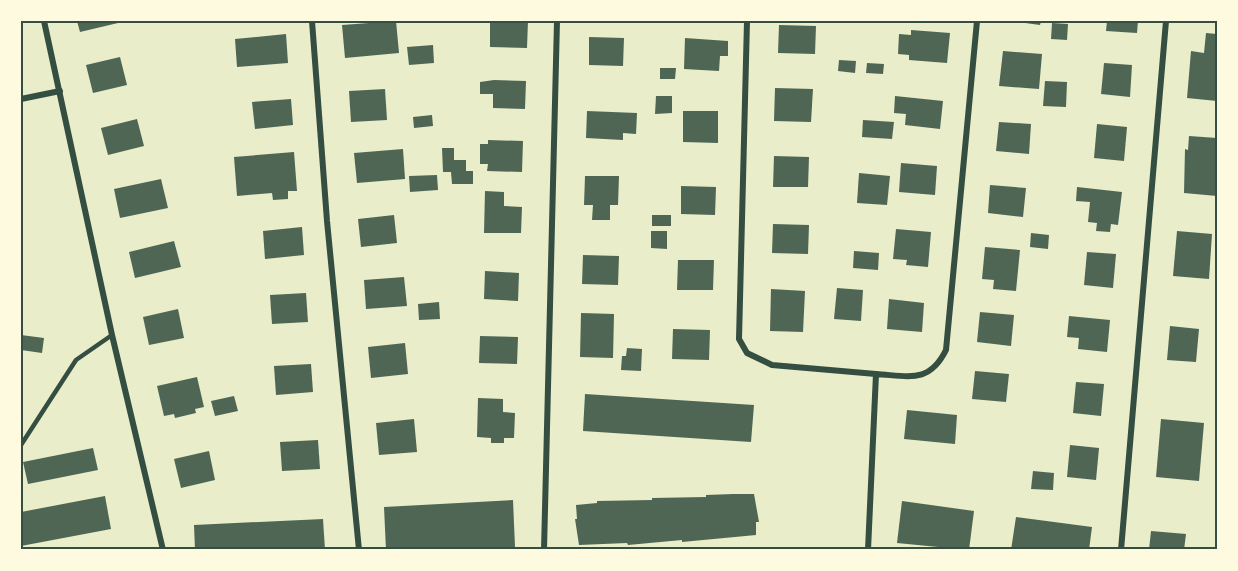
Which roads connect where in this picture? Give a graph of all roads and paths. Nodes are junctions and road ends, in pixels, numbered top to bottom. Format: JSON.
{"nodes":[{"id":1,"x":44,"y":21,"type":"edge"},
{"id":2,"x":312,"y":21,"type":"edge"},
{"id":3,"x":557,"y":21,"type":"edge"},
{"id":4,"x":747,"y":21,"type":"edge"},
{"id":5,"x":977,"y":21,"type":"edge"},
{"id":6,"x":1166,"y":21,"type":"edge"},
{"id":7,"x":60,"y":91,"type":"junction"},
{"id":8,"x":21,"y":99,"type":"edge"},
{"id":9,"x":112,"y":335,"type":"junction"},
{"id":10,"x":876,"y":374,"type":"junction"},
{"id":11,"x":21,"y":445,"type":"edge"},
{"id":12,"x":163,"y":550,"type":"edge"},
{"id":13,"x":359,"y":550,"type":"edge"},
{"id":14,"x":544,"y":550,"type":"edge"},
{"id":15,"x":867,"y":550,"type":"edge"},
{"id":16,"x":1122,"y":550,"type":"edge"}],
"edges":[{"from":1,"to":7,"type":"street"},
{"from":2,"to":13,"type":"street"},
{"from":3,"to":14,"type":"street"},
{"from":4,"to":10,"type":"street"},
{"from":5,"to":10,"type":"street"},
{"from":6,"to":16,"type":"street"},
{"from":7,"to":8,"type":"street"},
{"from":7,"to":9,"type":"street"},
{"from":9,"to":11,"type":"lane"},
{"from":9,"to":12,"type":"street"},
{"from":10,"to":15,"type":"street"}]}
